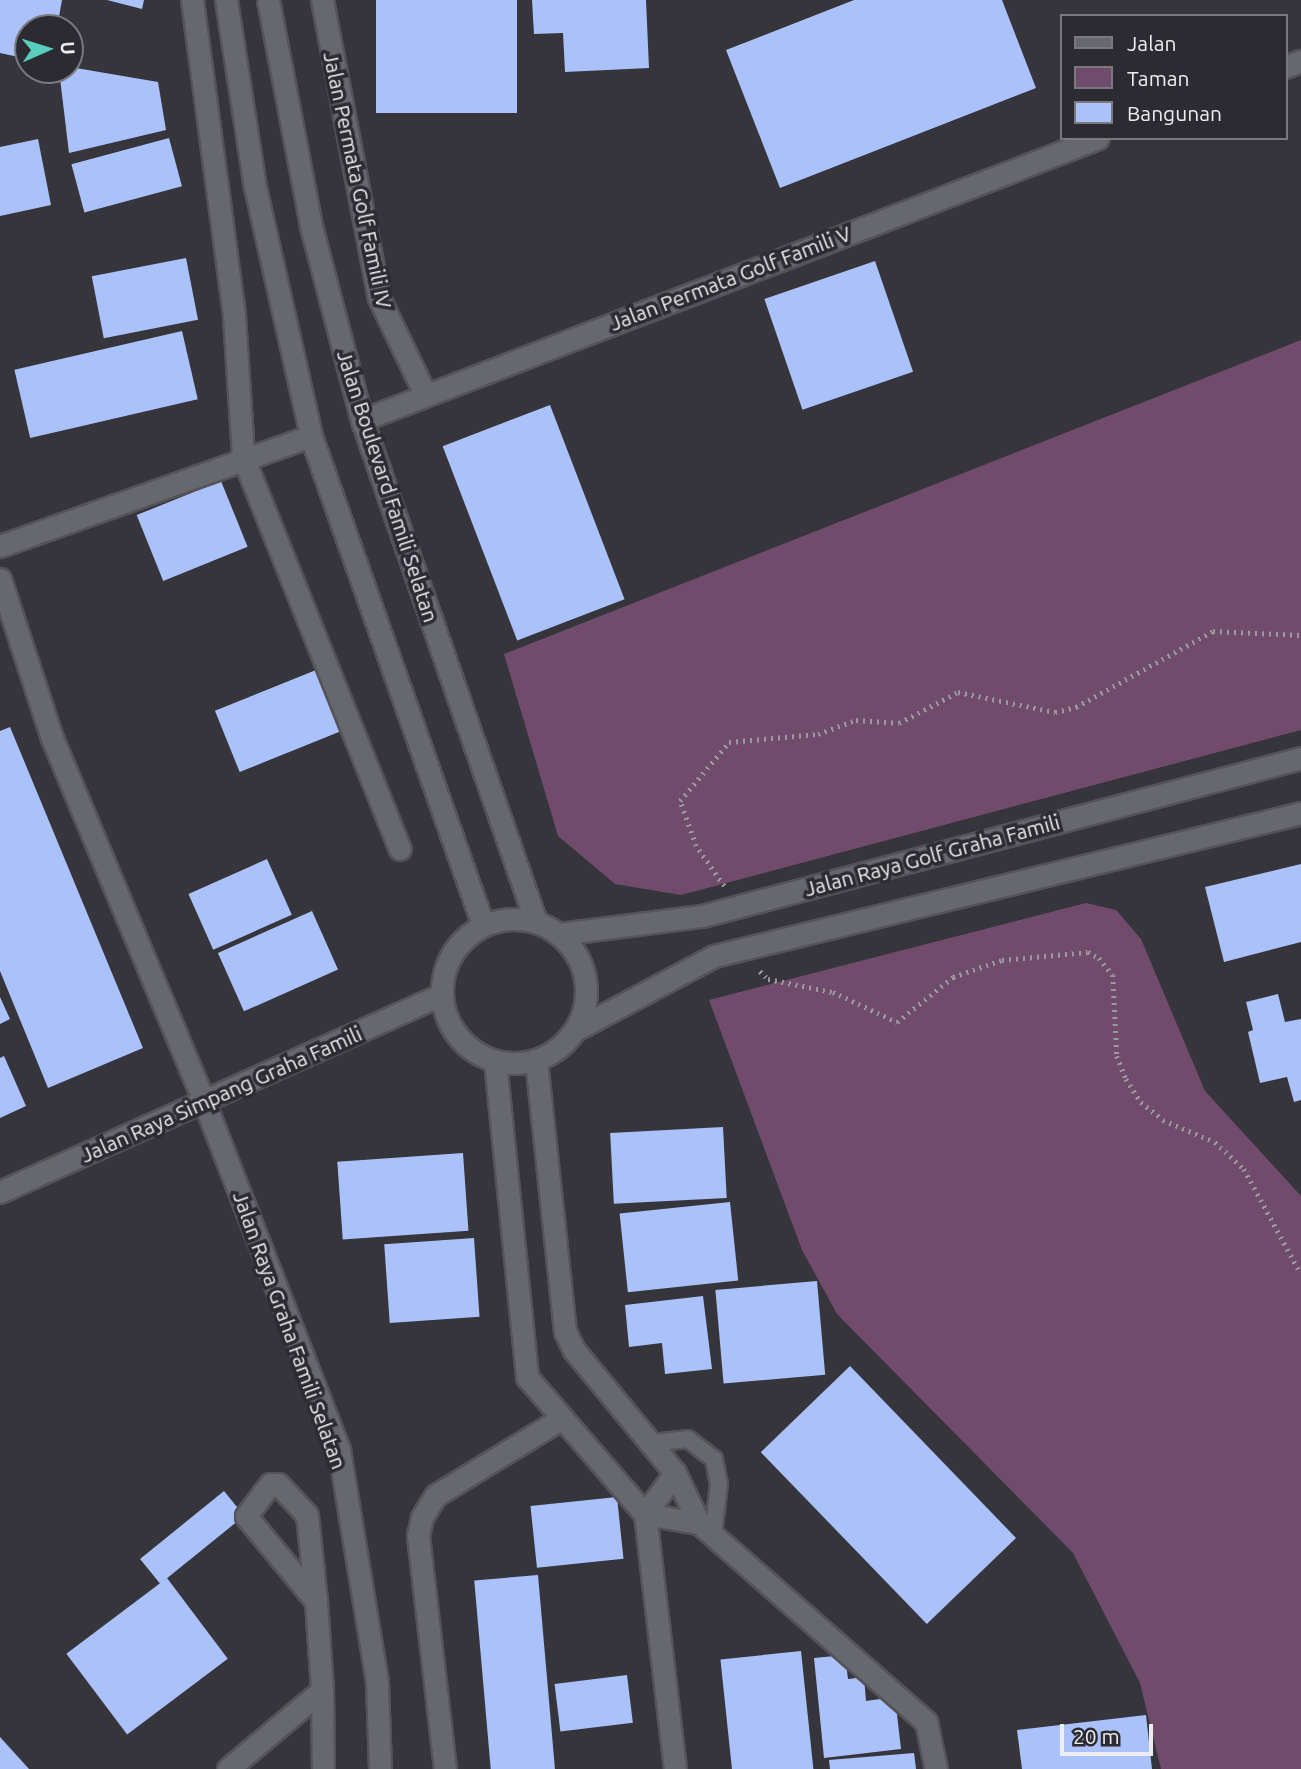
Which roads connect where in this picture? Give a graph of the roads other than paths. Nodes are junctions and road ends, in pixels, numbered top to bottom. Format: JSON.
{"nodes":[{"id":1,"x":192,"y":0,"type":"edge"},
{"id":2,"x":226,"y":0,"type":"edge"},
{"id":3,"x":268,"y":0,"type":"edge"},
{"id":4,"x":322,"y":0,"type":"edge"},
{"id":5,"x":1093,"y":140,"type":"edge"},
{"id":6,"x":425,"y":394,"type":"junction"},
{"id":7,"x":362,"y":420,"type":"junction"},
{"id":8,"x":311,"y":436,"type":"junction"},
{"id":9,"x":243,"y":457,"type":"junction"},
{"id":10,"x":0,"y":546,"type":"edge"},
{"id":11,"x":0,"y":579,"type":"edge"},
{"id":12,"x":1301,"y":758,"type":"edge"},
{"id":13,"x":1301,"y":813,"type":"edge"},
{"id":14,"x":400,"y":849,"type":"dead end"},
{"id":15,"x":536,"y":922,"type":"junction"},
{"id":16,"x":483,"y":925,"type":"junction"},
{"id":17,"x":559,"y":934,"type":"junction"},
{"id":18,"x":441,"y":995,"type":"junction"},
{"id":19,"x":575,"y":1030,"type":"junction"},
{"id":20,"x":536,"y":1060,"type":"junction"},
{"id":21,"x":495,"y":1061,"type":"junction"},
{"id":22,"x":205,"y":1104,"type":"junction"},
{"id":23,"x":0,"y":1192,"type":"edge"},
{"id":24,"x":559,"y":1420,"type":"junction"},
{"id":25,"x":651,"y":1443,"type":"junction"},
{"id":26,"x":676,"y":1473,"type":"junction"},
{"id":27,"x":645,"y":1514,"type":"junction"},
{"id":28,"x":706,"y":1529,"type":"junction"},
{"id":29,"x":316,"y":1601,"type":"junction"},
{"id":30,"x":322,"y":1690,"type":"junction"},
{"id":31,"x":228,"y":1769,"type":"edge"},
{"id":32,"x":323,"y":1769,"type":"edge"},
{"id":33,"x":380,"y":1769,"type":"edge"},
{"id":34,"x":445,"y":1769,"type":"edge"},
{"id":35,"x":675,"y":1769,"type":"edge"},
{"id":36,"x":936,"y":1769,"type":"edge"}],
"edges":[{"from":1,"to":9,"type":"street"},
{"from":2,"to":8,"type":"street"},
{"from":3,"to":7,"type":"street","name":"Jalan Boulevard Famili Selatan"},
{"from":4,"to":6,"type":"street","name":"Jalan Permata Golf Famili IV"},
{"from":5,"to":6,"type":"street","name":"Jalan Permata Golf Famili V"},
{"from":6,"to":7,"type":"street","name":"Jalan Permata Golf Famili V"},
{"from":7,"to":15,"type":"street","name":"Jalan Boulevard Famili Selatan"},
{"from":8,"to":9,"type":"street"},
{"from":8,"to":16,"type":"street"},
{"from":9,"to":10,"type":"street"},
{"from":9,"to":14,"type":"street"},
{"from":11,"to":22,"type":"street"},
{"from":12,"to":17,"type":"street","name":"Jalan Raya Golf Graha Famili"},
{"from":13,"to":19,"type":"street","name":"Jalan Raya Golf Graha Famili"},
{"from":15,"to":16,"type":"street"},
{"from":15,"to":17,"type":"street"},
{"from":16,"to":18,"type":"street"},
{"from":17,"to":19,"type":"street"},
{"from":18,"to":21,"type":"street"},
{"from":18,"to":22,"type":"street","name":"Jalan Raya Simpang Graha Famili"},
{"from":19,"to":20,"type":"street"},
{"from":20,"to":21,"type":"street"},
{"from":20,"to":25,"type":"street"},
{"from":21,"to":24,"type":"street"},
{"from":22,"to":23,"type":"street","name":"Jalan Raya Simpang Graha Famili"},
{"from":22,"to":33,"type":"street","name":"Jalan Raya Graha Famili Selatan"},
{"from":24,"to":27,"type":"street"},
{"from":24,"to":34,"type":"street"},
{"from":25,"to":26,"type":"street"},
{"from":25,"to":28,"type":"lane"},
{"from":26,"to":27,"type":"street"},
{"from":26,"to":28,"type":"street"},
{"from":27,"to":28,"type":"street"},
{"from":27,"to":35,"type":"street"},
{"from":28,"to":36,"type":"street"},
{"from":29,"to":29,"type":"street"},
{"from":29,"to":30,"type":"street"},
{"from":30,"to":31,"type":"street"},
{"from":30,"to":32,"type":"street"}]}
